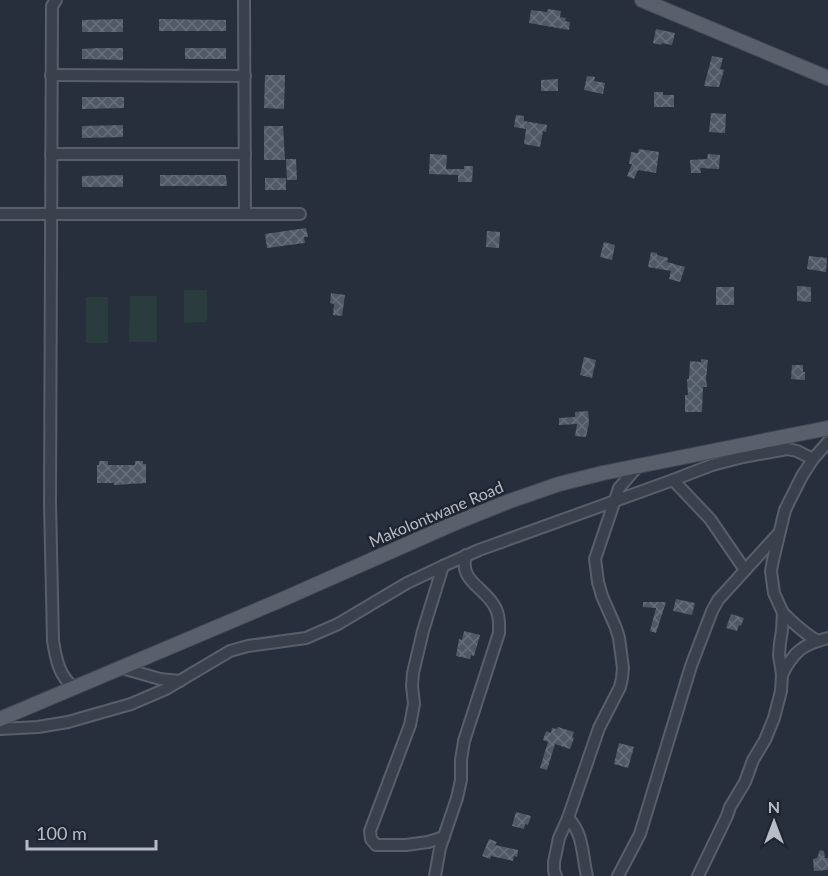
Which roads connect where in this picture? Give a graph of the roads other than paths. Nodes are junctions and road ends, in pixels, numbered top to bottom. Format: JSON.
{"nodes":[{"id":1,"x":56,"y":0,"type":"edge"},
{"id":2,"x":244,"y":0,"type":"edge"},
{"id":3,"x":642,"y":0,"type":"edge"},
{"id":4,"x":51,"y":75,"type":"junction"},
{"id":5,"x":245,"y":76,"type":"junction"},
{"id":6,"x":828,"y":78,"type":"edge"},
{"id":7,"x":51,"y":154,"type":"junction"},
{"id":8,"x":245,"y":154,"type":"junction"},
{"id":9,"x":246,"y":213,"type":"junction"},
{"id":10,"x":300,"y":213,"type":"dead end"},
{"id":11,"x":0,"y":214,"type":"edge"},
{"id":12,"x":51,"y":215,"type":"junction"},
{"id":13,"x":828,"y":428,"type":"edge"},
{"id":14,"x":792,"y":435,"type":"junction"},
{"id":15,"x":828,"y":442,"type":"edge"},
{"id":16,"x":778,"y":450,"type":"junction"},
{"id":17,"x":813,"y":459,"type":"junction"},
{"id":18,"x":638,"y":466,"type":"junction"},
{"id":19,"x":673,"y":480,"type":"junction"},
{"id":20,"x":614,"y":501,"type":"junction"},
{"id":21,"x":779,"y":534,"type":"junction"},
{"id":22,"x":466,"y":555,"type":"junction"},
{"id":23,"x":443,"y":566,"type":"junction"},
{"id":24,"x":745,"y":570,"type":"junction"},
{"id":25,"x":783,"y":613,"type":"junction"},
{"id":26,"x":823,"y":639,"type":"edge"},
{"id":27,"x":122,"y":668,"type":"junction"},
{"id":28,"x":782,"y":675,"type":"junction"},
{"id":29,"x":180,"y":681,"type":"junction"},
{"id":30,"x":75,"y":688,"type":"junction"},
{"id":31,"x":0,"y":719,"type":"edge"},
{"id":32,"x":0,"y":729,"type":"edge"},
{"id":33,"x":568,"y":818,"type":"junction"},
{"id":34,"x":444,"y":837,"type":"junction"},
{"id":35,"x":435,"y":876,"type":"edge"},
{"id":36,"x":556,"y":876,"type":"edge"},
{"id":37,"x":587,"y":876,"type":"edge"},
{"id":38,"x":618,"y":876,"type":"edge"},
{"id":39,"x":698,"y":876,"type":"edge"}],
"edges":[{"from":1,"to":4,"type":"street"},
{"from":2,"to":5,"type":"street"},
{"from":3,"to":6,"type":"main road"},
{"from":4,"to":5,"type":"street"},
{"from":4,"to":7,"type":"street"},
{"from":5,"to":8,"type":"street"},
{"from":7,"to":8,"type":"street"},
{"from":7,"to":12,"type":"street"},
{"from":8,"to":9,"type":"street"},
{"from":9,"to":10,"type":"street"},
{"from":9,"to":12,"type":"street"},
{"from":11,"to":12,"type":"street"},
{"from":12,"to":30,"type":"street"},
{"from":13,"to":14,"type":"main road","name":"Makolontwane Road"},
{"from":14,"to":16,"type":"street"},
{"from":14,"to":18,"type":"main road","name":"Makolontwane Road"},
{"from":15,"to":17,"type":"street"},
{"from":16,"to":17,"type":"street"},
{"from":16,"to":19,"type":"street"},
{"from":17,"to":21,"type":"street"},
{"from":18,"to":20,"type":"street"},
{"from":18,"to":27,"type":"main road","name":"Makolontwane Road"},
{"from":19,"to":20,"type":"street"},
{"from":19,"to":24,"type":"street"},
{"from":20,"to":22,"type":"street"},
{"from":20,"to":33,"type":"street"},
{"from":21,"to":24,"type":"street"},
{"from":21,"to":25,"type":"street"},
{"from":22,"to":23,"type":"street"},
{"from":22,"to":34,"type":"street"},
{"from":23,"to":29,"type":"street"},
{"from":23,"to":34,"type":"street"},
{"from":24,"to":38,"type":"street"},
{"from":25,"to":26,"type":"street"},
{"from":25,"to":28,"type":"street"},
{"from":26,"to":28,"type":"street"},
{"from":27,"to":29,"type":"street"},
{"from":27,"to":30,"type":"main road","name":"Makolontwane Road"},
{"from":28,"to":39,"type":"street"},
{"from":29,"to":32,"type":"street"},
{"from":30,"to":31,"type":"main road","name":"Makolontwane Road"},
{"from":33,"to":36,"type":"street"},
{"from":33,"to":37,"type":"street"},
{"from":34,"to":35,"type":"street"}]}
